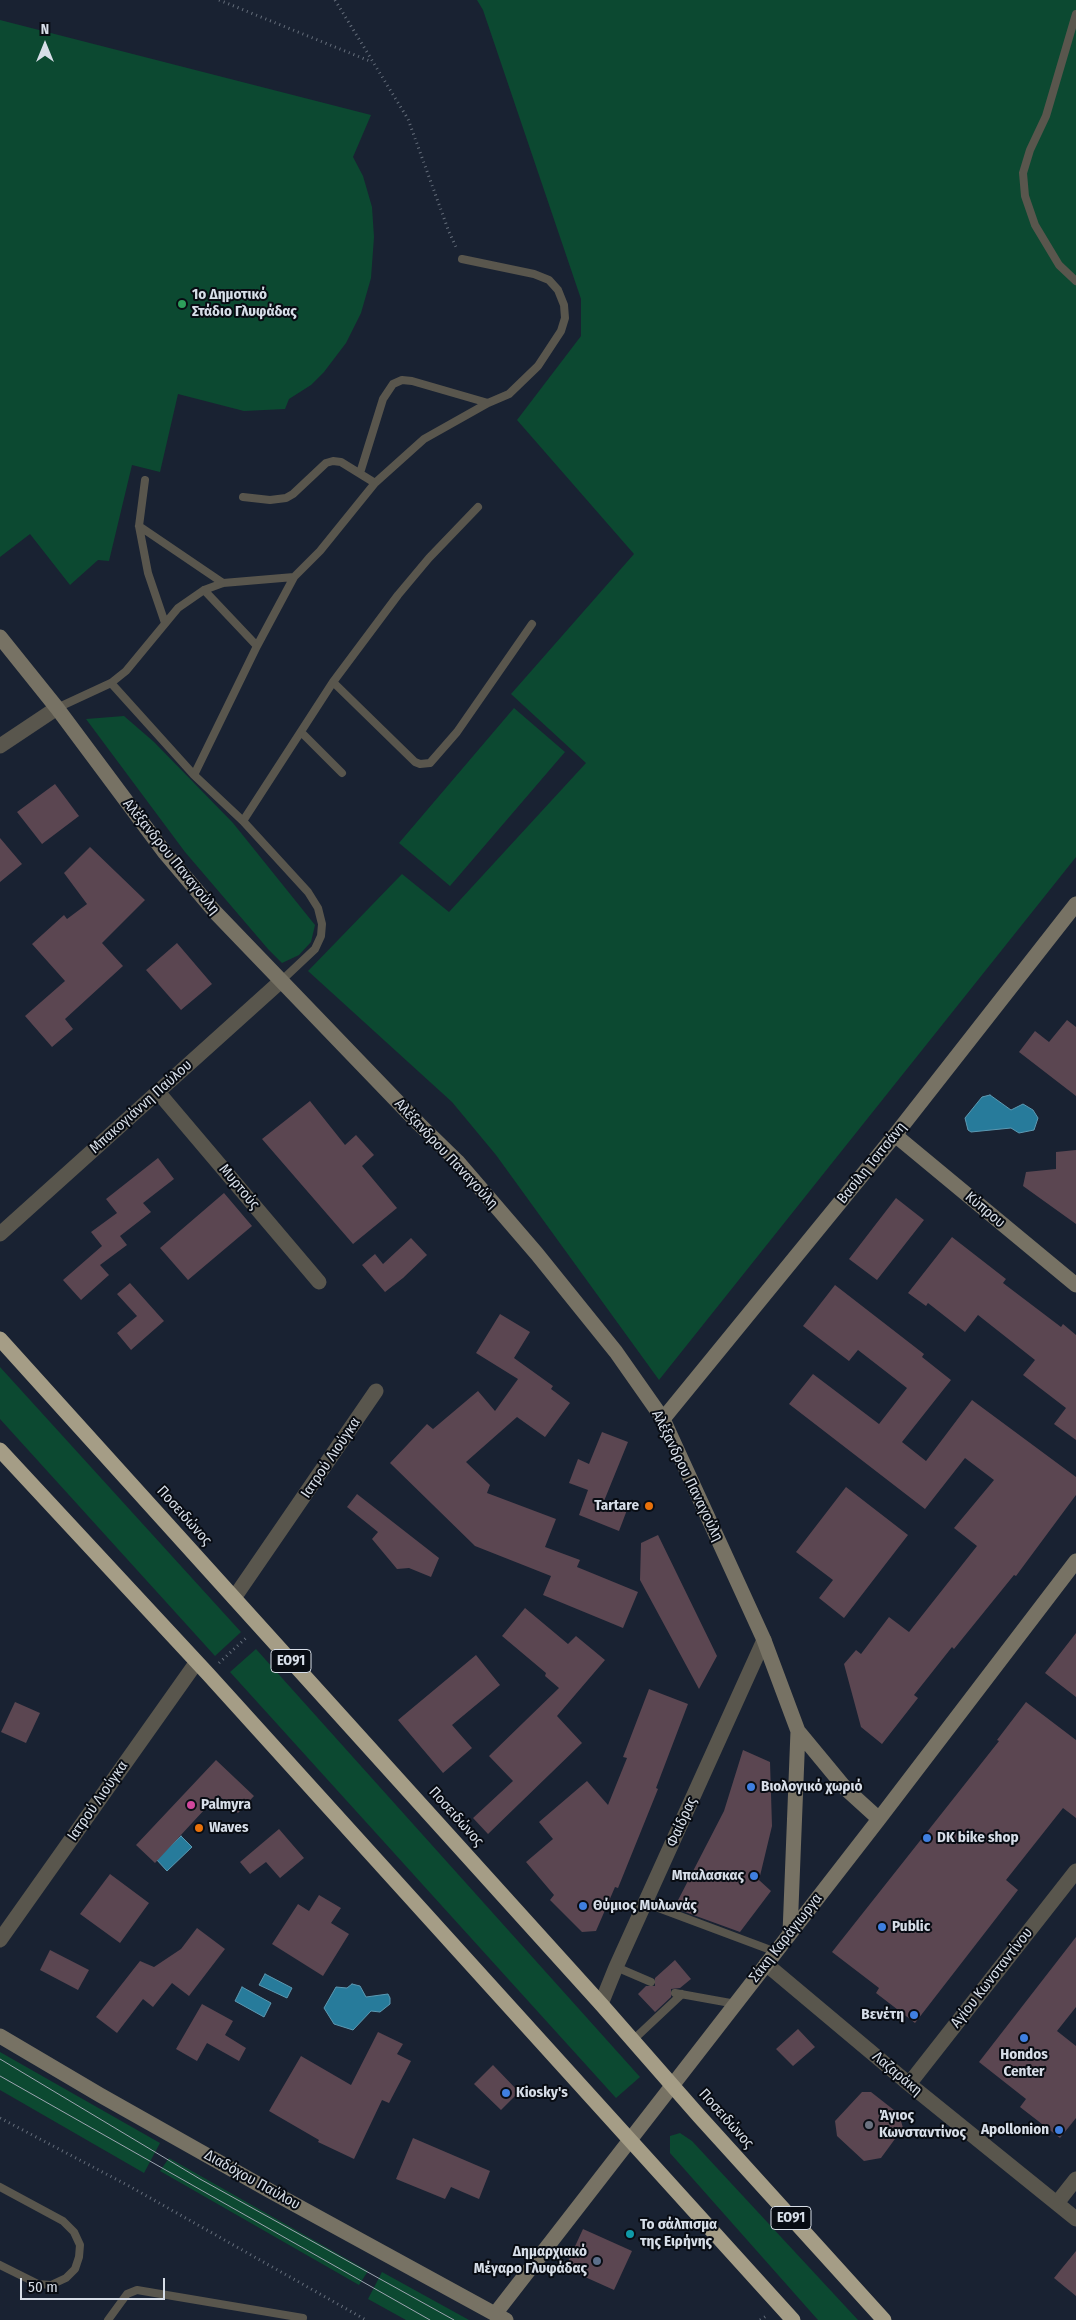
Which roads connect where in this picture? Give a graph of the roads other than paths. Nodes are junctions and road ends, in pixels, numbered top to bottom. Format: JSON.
{"nodes":[{"id":1,"x":1076,"y":14,"type":"edge"},
{"id":2,"x":462,"y":259,"type":"road end"},
{"id":3,"x":1076,"y":280,"type":"edge"},
{"id":4,"x":488,"y":403,"type":"junction"},
{"id":5,"x":360,"y":474,"type":"junction"},
{"id":6,"x":144,"y":480,"type":"dead end"},
{"id":7,"x":375,"y":483,"type":"junction"},
{"id":8,"x":243,"y":497,"type":"dead end"},
{"id":9,"x":478,"y":507,"type":"dead end"},
{"id":10,"x":139,"y":526,"type":"junction"},
{"id":11,"x":294,"y":577,"type":"junction"},
{"id":12,"x":223,"y":583,"type":"junction"},
{"id":13,"x":204,"y":590,"type":"junction"},
{"id":14,"x":165,"y":623,"type":"junction"},
{"id":15,"x":532,"y":624,"type":"dead end"},
{"id":16,"x":0,"y":637,"type":"edge"},
{"id":17,"x":257,"y":646,"type":"junction"},
{"id":18,"x":333,"y":682,"type":"junction"},
{"id":19,"x":111,"y":683,"type":"junction"},
{"id":20,"x":57,"y":708,"type":"junction"},
{"id":21,"x":302,"y":732,"type":"junction"},
{"id":22,"x":0,"y":746,"type":"edge"},
{"id":23,"x":342,"y":773,"type":"dead end"},
{"id":24,"x":194,"y":775,"type":"junction"},
{"id":25,"x":243,"y":821,"type":"junction"},
{"id":26,"x":1076,"y":904,"type":"edge"},
{"id":27,"x":280,"y":981,"type":"junction"},
{"id":28,"x":158,"y":1092,"type":"junction"},
{"id":29,"x":895,"y":1135,"type":"junction"},
{"id":30,"x":0,"y":1234,"type":"edge"},
{"id":31,"x":319,"y":1282,"type":"dead end"},
{"id":32,"x":1076,"y":1285,"type":"edge"},
{"id":33,"x":0,"y":1339,"type":"edge"},
{"id":34,"x":376,"y":1392,"type":"dead end"},
{"id":35,"x":663,"y":1419,"type":"junction"},
{"id":36,"x":0,"y":1450,"type":"edge"},
{"id":37,"x":1076,"y":1561,"type":"edge"},
{"id":38,"x":234,"y":1598,"type":"junction"},
{"id":39,"x":764,"y":1640,"type":"junction"},
{"id":40,"x":196,"y":1663,"type":"junction"},
{"id":41,"x":798,"y":1731,"type":"junction"},
{"id":42,"x":879,"y":1819,"type":"junction"},
{"id":43,"x":1076,"y":1871,"type":"edge"},
{"id":44,"x":644,"y":1903,"type":"junction"},
{"id":45,"x":790,"y":1933,"type":"junction"},
{"id":46,"x":0,"y":1940,"type":"edge"},
{"id":47,"x":776,"y":1952,"type":"junction"},
{"id":48,"x":766,"y":1964,"type":"junction"},
{"id":49,"x":616,"y":1967,"type":"junction"},
{"id":50,"x":651,"y":1982,"type":"dead end"},
{"id":51,"x":601,"y":2004,"type":"junction"},
{"id":52,"x":736,"y":2004,"type":"junction"},
{"id":53,"x":0,"y":2036,"type":"edge"},
{"id":54,"x":633,"y":2040,"type":"junction"},
{"id":55,"x":909,"y":2084,"type":"junction"},
{"id":56,"x":672,"y":2085,"type":"junction"},
{"id":57,"x":631,"y":2139,"type":"junction"},
{"id":58,"x":1076,"y":2179,"type":"edge"},
{"id":59,"x":0,"y":2187,"type":"edge"},
{"id":60,"x":1057,"y":2203,"type":"junction"},
{"id":61,"x":1076,"y":2219,"type":"edge"},
{"id":62,"x":0,"y":2265,"type":"edge"},
{"id":63,"x":500,"y":2317,"type":"edge"},
{"id":64,"x":303,"y":2318,"type":"dead end"},
{"id":65,"x":108,"y":2320,"type":"edge"},
{"id":66,"x":793,"y":2320,"type":"edge"},
{"id":67,"x":884,"y":2320,"type":"edge"}],
"edges":[{"from":1,"to":3,"type":"lane"},
{"from":2,"to":4,"type":"lane"},
{"from":4,"to":5,"type":"lane"},
{"from":4,"to":7,"type":"lane"},
{"from":5,"to":7,"type":"lane"},
{"from":5,"to":8,"type":"lane"},
{"from":6,"to":10,"type":"lane"},
{"from":7,"to":11,"type":"lane"},
{"from":9,"to":18,"type":"lane"},
{"from":10,"to":12,"type":"lane"},
{"from":10,"to":14,"type":"lane"},
{"from":11,"to":12,"type":"lane"},
{"from":11,"to":17,"type":"lane"},
{"from":12,"to":13,"type":"lane"},
{"from":13,"to":14,"type":"lane"},
{"from":13,"to":17,"type":"lane"},
{"from":14,"to":19,"type":"lane"},
{"from":15,"to":18,"type":"lane"},
{"from":16,"to":20,"type":"street","name":"Αλέξανδρου Παναγούλη"},
{"from":17,"to":24,"type":"lane"},
{"from":18,"to":21,"type":"lane"},
{"from":19,"to":20,"type":"lane"},
{"from":19,"to":24,"type":"lane"},
{"from":20,"to":22,"type":"street"},
{"from":20,"to":27,"type":"street","name":"Αλέξανδρου Παναγούλη"},
{"from":21,"to":23,"type":"lane"},
{"from":21,"to":25,"type":"lane"},
{"from":24,"to":25,"type":"lane"},
{"from":25,"to":27,"type":"lane"},
{"from":26,"to":29,"type":"street","name":"Βασίλη Τσιτσάνη"},
{"from":27,"to":28,"type":"street","name":"Μπακογιάννη Παύλου"},
{"from":27,"to":35,"type":"street","name":"Αλέξανδρου Παναγούλη"},
{"from":28,"to":30,"type":"street","name":"Μπακογιάννη Παύλου"},
{"from":28,"to":31,"type":"street","name":"Μυρτούς"},
{"from":29,"to":32,"type":"street","name":"Κύπρου"},
{"from":29,"to":35,"type":"street","name":"Βασίλη Τσιτσάνη"},
{"from":33,"to":38,"type":"highway","name":"Ποσειδώνος","number":"ΕΟ91"},
{"from":34,"to":38,"type":"street","name":"Ιατρού Λιούγκα"},
{"from":35,"to":39,"type":"street","name":"Αλέξανδρου Παναγούλη"},
{"from":36,"to":40,"type":"highway"},
{"from":37,"to":42,"type":"street","name":"Σάκη Καράγιωργα"},
{"from":38,"to":51,"type":"highway","name":"Ποσειδώνος","number":"ΕΟ91"},
{"from":39,"to":41,"type":"street","name":"Αλέξανδρου Παναγούλη"},
{"from":39,"to":44,"type":"street","name":"Φαίδρας"},
{"from":40,"to":46,"type":"street","name":"Ιατρού Λιούγκα"},
{"from":40,"to":57,"type":"highway"},
{"from":41,"to":42,"type":"street","name":"Αλέξανδρου Παναγούλη"},
{"from":41,"to":45,"type":"street","name":"Αλέξανδρου Παναγούλη"},
{"from":42,"to":45,"type":"street","name":"Σάκη Καράγιωργα"},
{"from":43,"to":55,"type":"street","name":"Αγίου Κωνσταντίνου"},
{"from":44,"to":47,"type":"lane"},
{"from":44,"to":49,"type":"street","name":"Φαίδρας"},
{"from":45,"to":47,"type":"street","name":"Σάκη Καράγιωργα"},
{"from":47,"to":48,"type":"street","name":"Σάκη Καράγιωργα"},
{"from":48,"to":52,"type":"street","name":"Σάκη Καράγιωργα"},
{"from":48,"to":55,"type":"street","name":"Λαζαράκη"},
{"from":49,"to":50,"type":"lane"},
{"from":49,"to":51,"type":"street","name":"Φαίδρας"},
{"from":51,"to":54,"type":"highway","name":"Ποσειδώνος","number":"ΕΟ91"},
{"from":52,"to":54,"type":"lane"},
{"from":52,"to":56,"type":"street","name":"Σάκη Καράγιωργα"},
{"from":53,"to":63,"type":"street","name":"Διαδόχου Παύλου"},
{"from":54,"to":56,"type":"highway","name":"Ποσειδώνος","number":"ΕΟ91"},
{"from":55,"to":60,"type":"street","name":"Λαζαράκη"},
{"from":56,"to":57,"type":"street","name":"Σάκη Καράγιωργα"},
{"from":56,"to":67,"type":"highway","name":"Ποσειδώνος","number":"ΕΟ91"},
{"from":57,"to":63,"type":"street","name":"Σάκη Καράγιωργα"},
{"from":57,"to":66,"type":"highway"},
{"from":58,"to":60,"type":"street"},
{"from":59,"to":62,"type":"lane"},
{"from":60,"to":61,"type":"street","name":"Λαζαράκη"},
{"from":64,"to":65,"type":"lane"}]}
